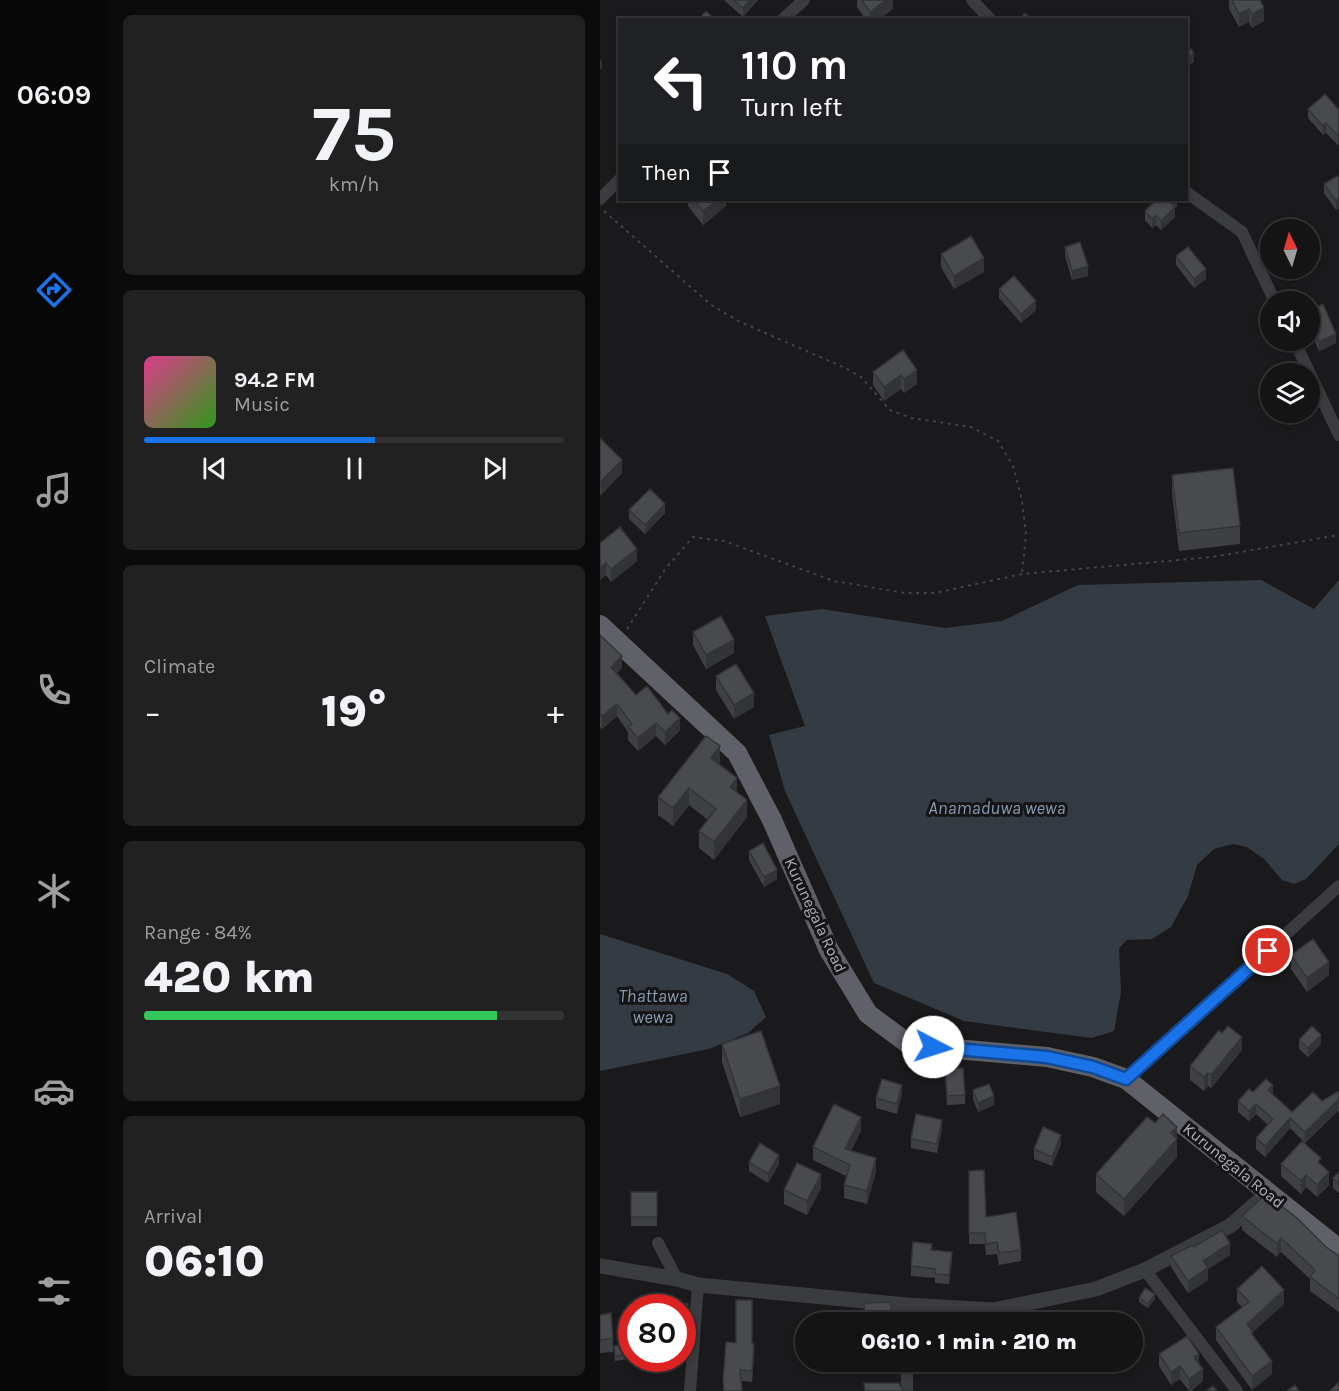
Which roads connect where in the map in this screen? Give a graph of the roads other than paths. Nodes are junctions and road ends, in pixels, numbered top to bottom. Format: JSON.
{"nodes":[{"id":1,"x":804,"y":0,"type":"edge"},
{"id":2,"x":972,"y":0,"type":"edge"},
{"id":3,"x":784,"y":18,"type":"edge"},
{"id":4,"x":990,"y":18,"type":"edge"},
{"id":5,"x":618,"y":181,"type":"edge"},
{"id":6,"x":1188,"y":193,"type":"edge"},
{"id":7,"x":600,"y":199,"type":"edge"},
{"id":8,"x":1270,"y":291,"type":"edge"},
{"id":9,"x":1299,"y":351,"type":"edge"},
{"id":10,"x":1339,"y":435,"type":"edge"},
{"id":11,"x":600,"y":625,"type":"edge"},
{"id":12,"x":1339,"y":886,"type":"edge"},
{"id":13,"x":1126,"y":1079,"type":"junction"},
{"id":14,"x":1269,"y":1192,"type":"junction"},
{"id":15,"x":658,"y":1243,"type":"dead end"},
{"id":16,"x":1339,"y":1249,"type":"edge"},
{"id":17,"x":600,"y":1266,"type":"edge"},
{"id":18,"x":1145,"y":1270,"type":"junction"},
{"id":19,"x":677,"y":1279,"type":"junction"},
{"id":20,"x":698,"y":1285,"type":"junction"},
{"id":21,"x":907,"y":1305,"type":"junction"},
{"id":22,"x":907,"y":1312,"type":"edge"},
{"id":23,"x":907,"y":1372,"type":"edge"},
{"id":24,"x":690,"y":1391,"type":"edge"},
{"id":25,"x":907,"y":1391,"type":"edge"},
{"id":26,"x":1237,"y":1391,"type":"edge"}],
"edges":[{"from":1,"to":3,"type":"street"},
{"from":2,"to":4,"type":"street"},
{"from":5,"to":7,"type":"street"},
{"from":6,"to":8,"type":"street"},
{"from":9,"to":10,"type":"street"},
{"from":11,"to":13,"type":"highway","name":"Kurunegala Road"},
{"from":12,"to":13,"type":"street"},
{"from":13,"to":14,"type":"highway","name":"Kurunegala Road"},
{"from":14,"to":16,"type":"highway","name":"Kurunegala Road"},
{"from":14,"to":18,"type":"street"},
{"from":15,"to":19,"type":"street"},
{"from":17,"to":19,"type":"street"},
{"from":18,"to":21,"type":"street"},
{"from":18,"to":26,"type":"street"},
{"from":19,"to":20,"type":"street"},
{"from":20,"to":21,"type":"street"},
{"from":20,"to":24,"type":"street"},
{"from":21,"to":22,"type":"street"},
{"from":23,"to":25,"type":"street"}]}
